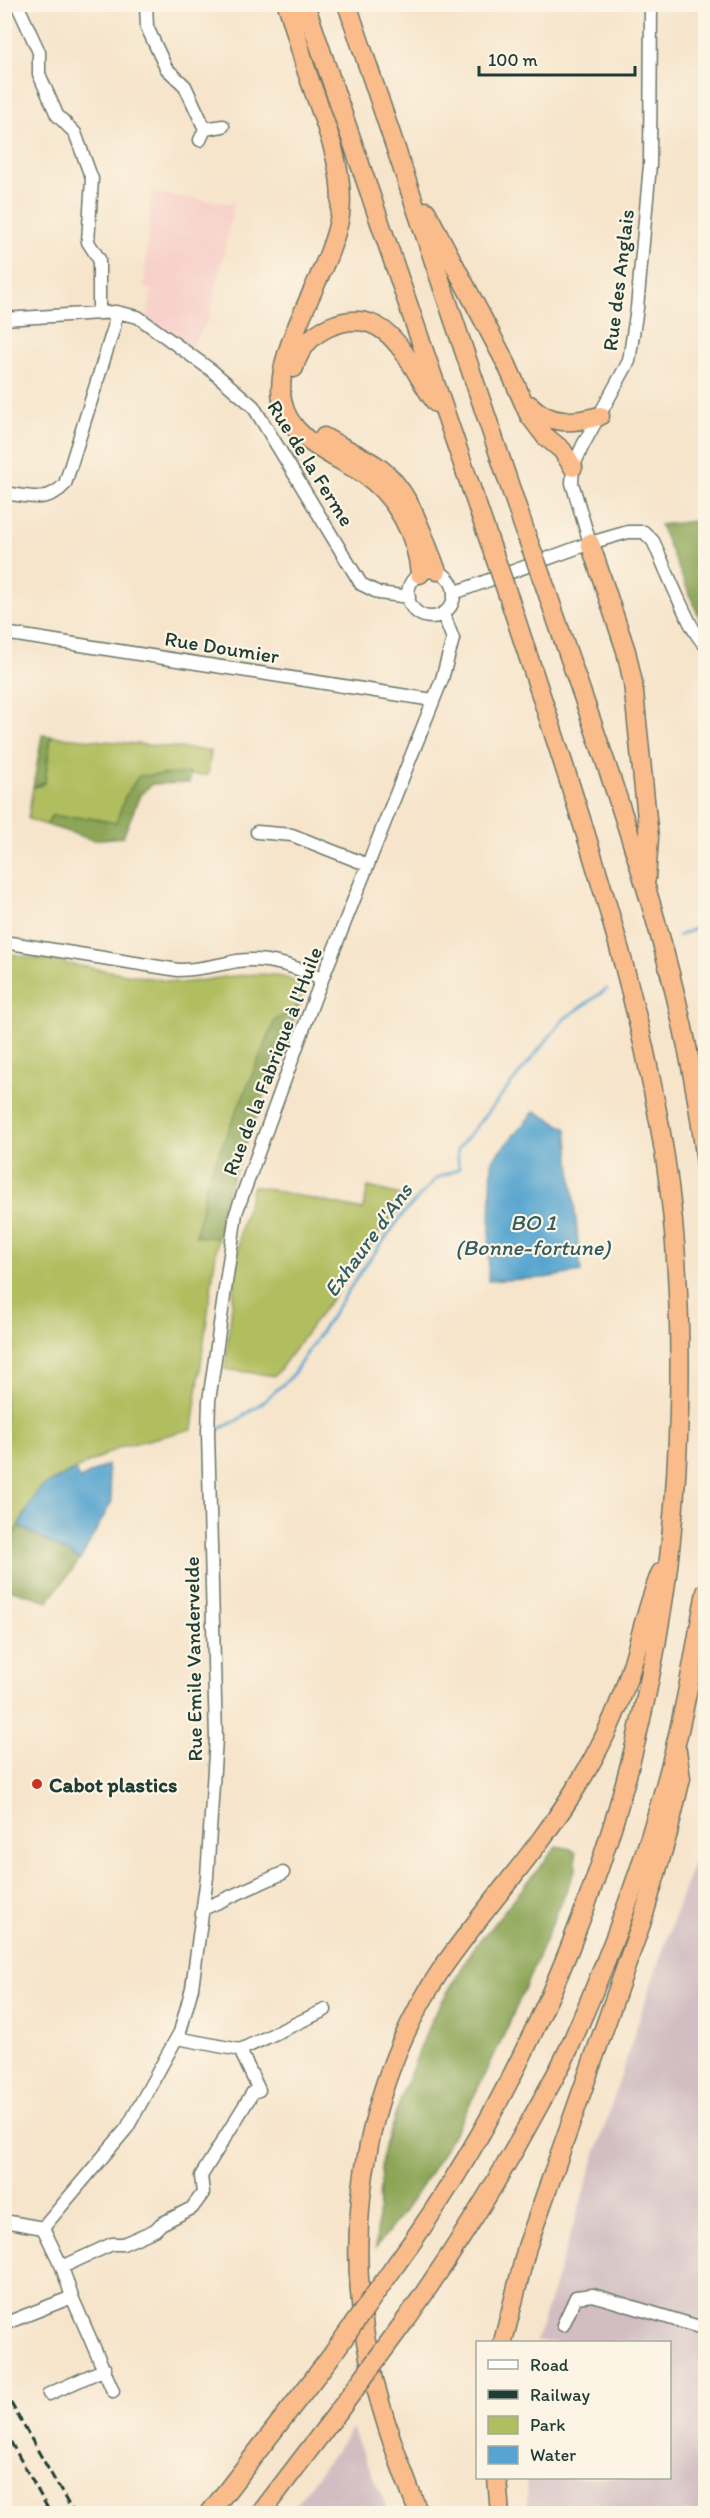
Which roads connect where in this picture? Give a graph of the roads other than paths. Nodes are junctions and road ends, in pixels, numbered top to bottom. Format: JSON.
{"nodes":[{"id":1,"x":17,"y":4,"type":"edge"},
{"id":2,"x":146,"y":4,"type":"edge"},
{"id":3,"x":305,"y":4,"type":"edge"},
{"id":4,"x":347,"y":4,"type":"edge"},
{"id":5,"x":651,"y":4,"type":"edge"},
{"id":6,"x":290,"y":12,"type":"edge"},
{"id":7,"x":339,"y":104,"type":"junction"},
{"id":8,"x":223,"y":126,"type":"dead end"},
{"id":9,"x":406,"y":179,"type":"junction"},
{"id":10,"x":116,"y":312,"type":"junction"},
{"id":11,"x":99,"y":313,"type":"junction"},
{"id":12,"x":4,"y":319,"type":"edge"},
{"id":13,"x":522,"y":398,"type":"junction"},
{"id":14,"x":446,"y":415,"type":"junction"},
{"id":15,"x":600,"y":416,"type":"junction"},
{"id":16,"x":573,"y":467,"type":"junction"},
{"id":17,"x":4,"y":493,"type":"edge"},
{"id":18,"x":590,"y":543,"type":"junction"},
{"id":19,"x":428,"y":573,"type":"junction"},
{"id":20,"x":454,"y":593,"type":"junction"},
{"id":21,"x":409,"y":597,"type":"junction"},
{"id":22,"x":443,"y":613,"type":"junction"},
{"id":23,"x":4,"y":633,"type":"edge"},
{"id":24,"x":705,"y":645,"type":"edge"},
{"id":25,"x":433,"y":700,"type":"junction"},
{"id":26,"x":257,"y":832,"type":"dead end"},
{"id":27,"x":368,"y":864,"type":"junction"},
{"id":28,"x":645,"y":891,"type":"junction"},
{"id":29,"x":4,"y":942,"type":"edge"},
{"id":30,"x":322,"y":980,"type":"junction"},
{"id":31,"x":705,"y":1164,"type":"edge"},
{"id":32,"x":211,"y":1543,"type":"joint"},
{"id":33,"x":669,"y":1551,"type":"junction"},
{"id":34,"x":705,"y":1592,"type":"edge"},
{"id":35,"x":675,"y":1743,"type":"junction"},
{"id":36,"x":282,"y":1873,"type":"dead end"},
{"id":37,"x":203,"y":1909,"type":"junction"},
{"id":38,"x":325,"y":2010,"type":"dead end"},
{"id":39,"x":177,"y":2038,"type":"junction"},
{"id":40,"x":240,"y":2050,"type":"junction"},
{"id":41,"x":4,"y":2221,"type":"edge"},
{"id":42,"x":43,"y":2228,"type":"junction"},
{"id":43,"x":62,"y":2266,"type":"junction"},
{"id":44,"x":72,"y":2297,"type":"junction"},
{"id":45,"x":9,"y":2322,"type":"dead end"},
{"id":46,"x":563,"y":2325,"type":"dead end"},
{"id":47,"x":705,"y":2329,"type":"edge"},
{"id":48,"x":504,"y":2341,"type":"edge"},
{"id":49,"x":105,"y":2368,"type":"junction"},
{"id":50,"x":113,"y":2391,"type":"dead end"},
{"id":51,"x":49,"y":2394,"type":"dead end"},
{"id":52,"x":497,"y":2479,"type":"edge"},
{"id":53,"x":209,"y":2514,"type":"edge"},
{"id":54,"x":260,"y":2514,"type":"edge"},
{"id":55,"x":419,"y":2514,"type":"edge"},
{"id":56,"x":500,"y":2514,"type":"edge"}],
"edges":[{"from":1,"to":11,"type":"street"},
{"from":2,"to":8,"type":"street"},
{"from":3,"to":7,"type":"highway"},
{"from":4,"to":9,"type":"highway"},
{"from":5,"to":15,"type":"street","name":"Rue des Anglais"},
{"from":6,"to":7,"type":"highway"},
{"from":6,"to":19,"type":"highway"},
{"from":7,"to":14,"type":"highway"},
{"from":9,"to":13,"type":"highway"},
{"from":9,"to":28,"type":"highway","bridge":true},
{"from":10,"to":11,"type":"street","name":"Rue de la Ferme"},
{"from":10,"to":17,"type":"street"},
{"from":10,"to":21,"type":"street","name":"Rue de la Ferme"},
{"from":11,"to":12,"type":"street","name":"Rue de la Ferme"},
{"from":13,"to":15,"type":"highway"},
{"from":13,"to":16,"type":"highway"},
{"from":14,"to":19,"type":"highway"},
{"from":14,"to":33,"type":"highway","bridge":true},
{"from":15,"to":16,"type":"street","name":"Rue des Anglais"},
{"from":16,"to":18,"type":"street"},
{"from":18,"to":20,"type":"street"},
{"from":18,"to":24,"type":"street"},
{"from":18,"to":28,"type":"highway"},
{"from":19,"to":20,"type":"street"},
{"from":19,"to":21,"type":"street"},
{"from":20,"to":22,"type":"street"},
{"from":21,"to":22,"type":"street"},
{"from":22,"to":25,"type":"street","name":"Rue de la Fabrique à l'Huile"},
{"from":23,"to":25,"type":"street","name":"Rue Doumier"},
{"from":25,"to":27,"type":"street","name":"Rue de la Fabrique à l'Huile"},
{"from":26,"to":27,"type":"street"},
{"from":27,"to":30,"type":"street","name":"Rue de la Fabrique à l'Huile"},
{"from":28,"to":31,"type":"highway"},
{"from":29,"to":30,"type":"street"},
{"from":30,"to":32,"type":"street","name":"Rue de la Fabrique à l'Huile"},
{"from":32,"to":37,"type":"street","name":"Rue Emile Vandervelde"},
{"from":33,"to":53,"type":"highway","bridge":true},
{"from":33,"to":55,"type":"highway"},
{"from":34,"to":35,"type":"highway"},
{"from":35,"to":48,"type":"highway"},
{"from":35,"to":54,"type":"highway","bridge":true},
{"from":36,"to":37,"type":"street"},
{"from":37,"to":39,"type":"street","name":"Rue Emile Vandervelde"},
{"from":38,"to":40,"type":"street"},
{"from":39,"to":40,"type":"street"},
{"from":39,"to":42,"type":"street","name":"Rue Emile Vandervelde"},
{"from":40,"to":43,"type":"street"},
{"from":41,"to":42,"type":"street"},
{"from":42,"to":43,"type":"street"},
{"from":43,"to":44,"type":"street"},
{"from":44,"to":45,"type":"street"},
{"from":44,"to":49,"type":"street"},
{"from":46,"to":47,"type":"street"},
{"from":49,"to":50,"type":"street"},
{"from":49,"to":51,"type":"street"},
{"from":52,"to":56,"type":"highway"}]}
